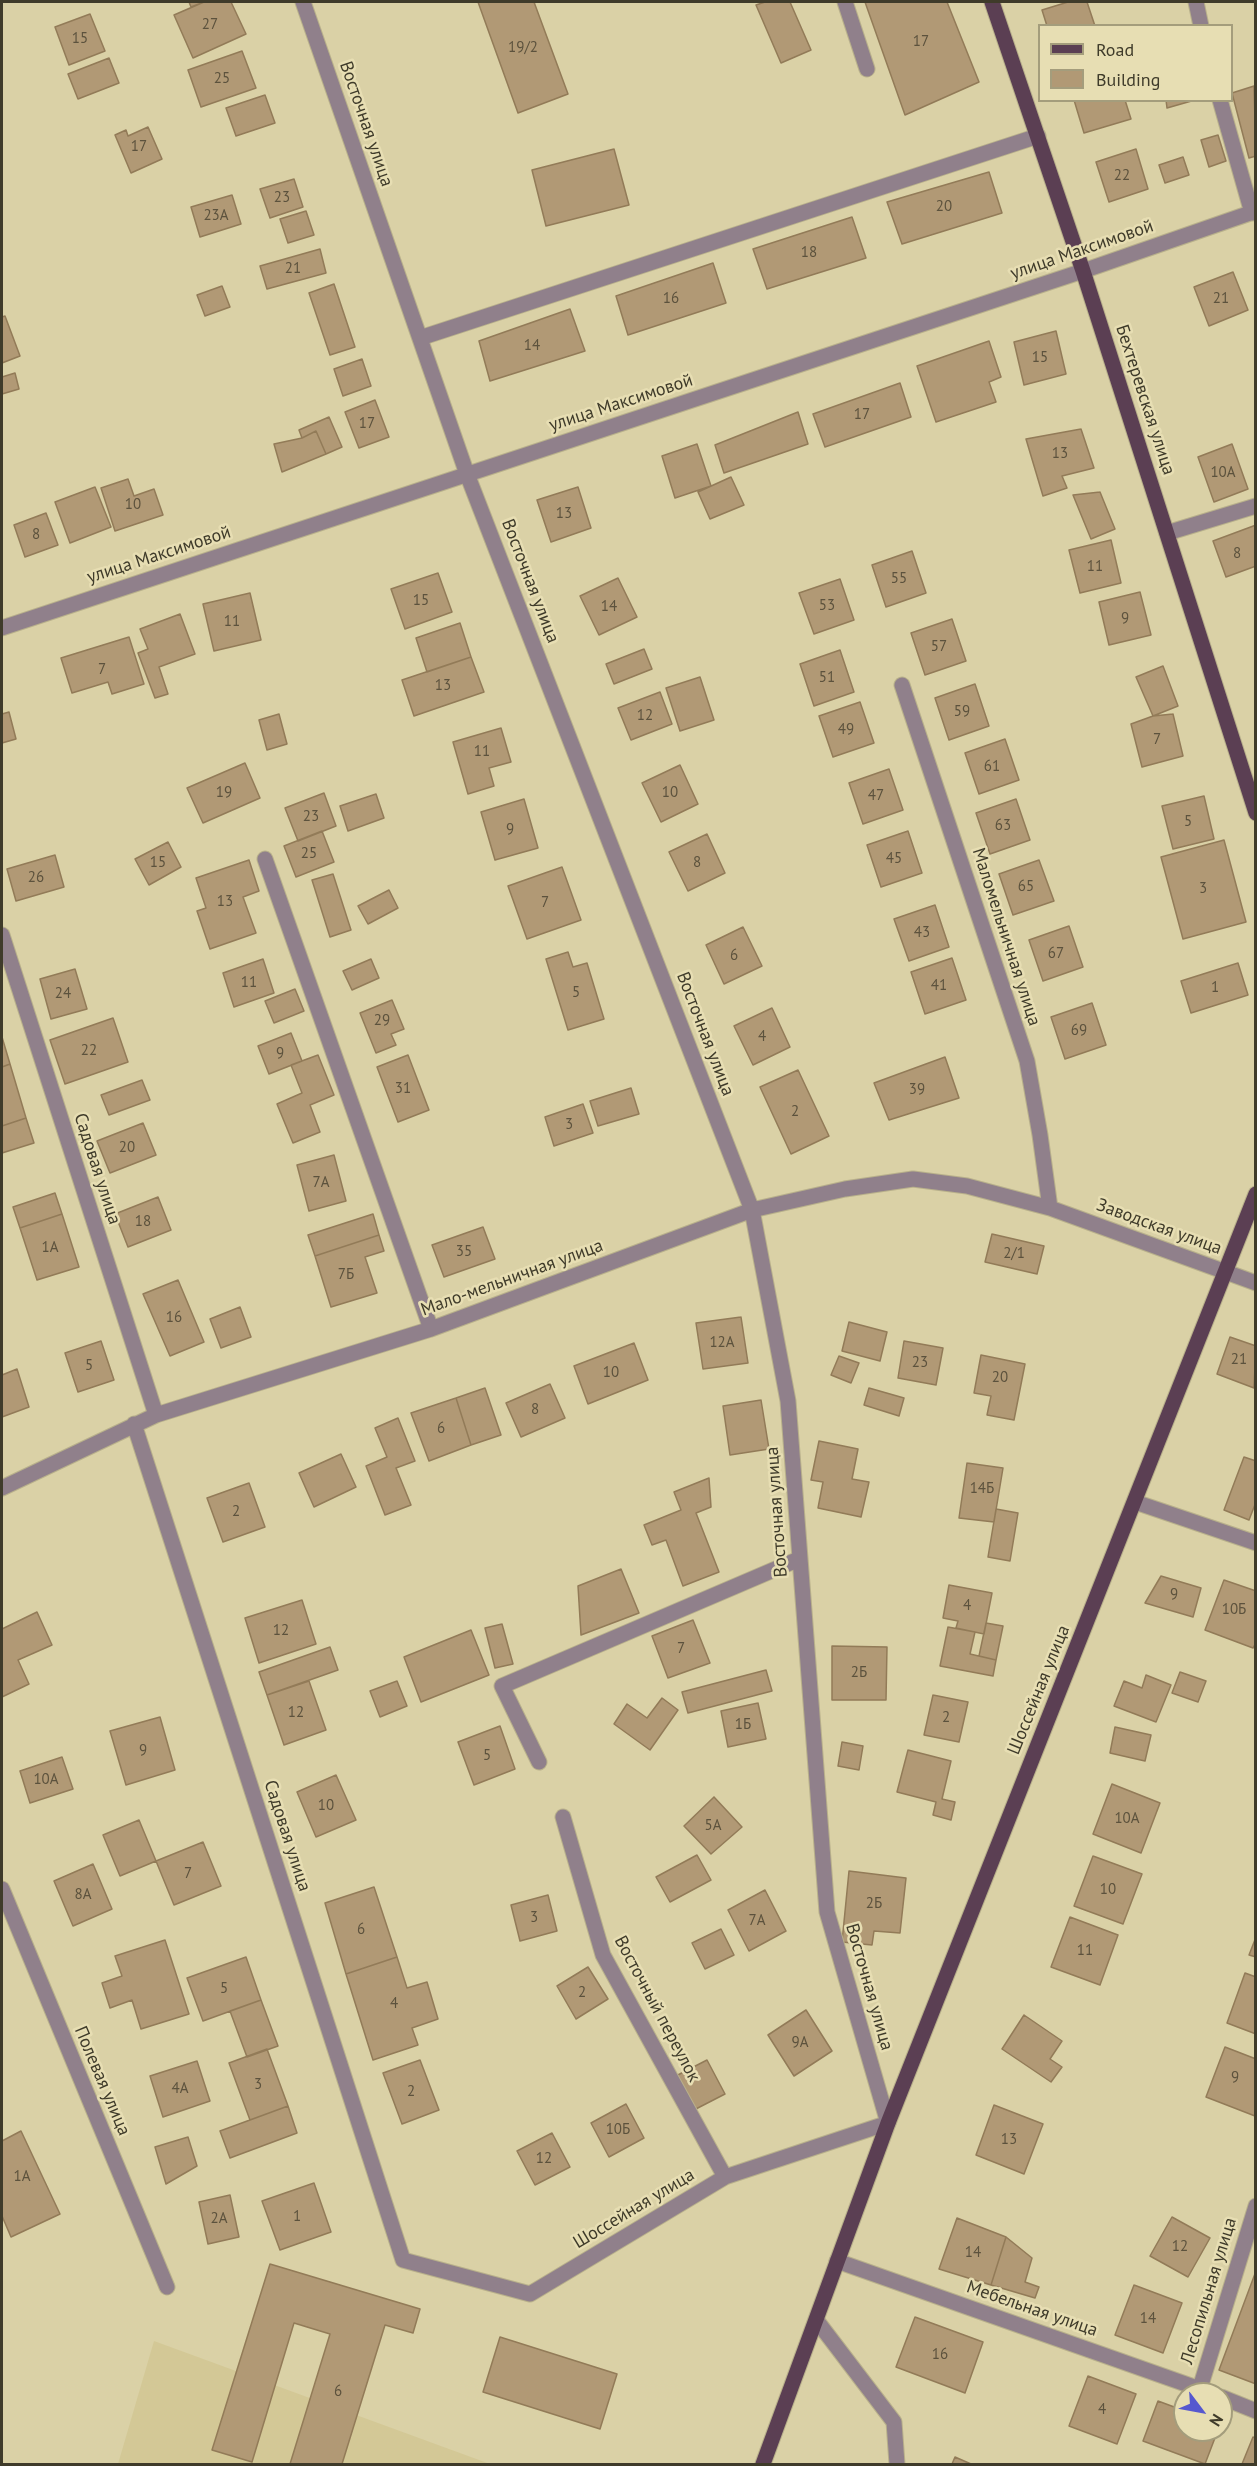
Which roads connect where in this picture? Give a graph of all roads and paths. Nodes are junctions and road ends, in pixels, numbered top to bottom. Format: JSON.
{"nodes":[{"id":1,"x":303,"y":2,"type":"edge"},
{"id":2,"x":845,"y":2,"type":"edge"},
{"id":3,"x":992,"y":2,"type":"edge"},
{"id":4,"x":1196,"y":2,"type":"edge"},
{"id":5,"x":1201,"y":24,"type":"edge"},
{"id":6,"x":867,"y":69,"type":"dead end"},
{"id":7,"x":1221,"y":102,"type":"edge"},
{"id":8,"x":1038,"y":136,"type":"junction"},
{"id":9,"x":1254,"y":212,"type":"edge"},
{"id":10,"x":1083,"y":271,"type":"junction"},
{"id":11,"x":420,"y":338,"type":"junction"},
{"id":12,"x":467,"y":474,"type":"junction"},
{"id":13,"x":1256,"y":506,"type":"edge"},
{"id":14,"x":1167,"y":533,"type":"junction"},
{"id":15,"x":2,"y":628,"type":"edge"},
{"id":16,"x":902,"y":685,"type":"dead end"},
{"id":17,"x":1256,"y":813,"type":"edge"},
{"id":18,"x":265,"y":859,"type":"dead end"},
{"id":19,"x":2,"y":935,"type":"edge"},
{"id":20,"x":1256,"y":1194,"type":"edge"},
{"id":21,"x":1050,"y":1208,"type":"junction"},
{"id":22,"x":752,"y":1210,"type":"junction"},
{"id":23,"x":1226,"y":1272,"type":"junction"},
{"id":24,"x":1256,"y":1283,"type":"edge"},
{"id":25,"x":431,"y":1329,"type":"junction"},
{"id":26,"x":156,"y":1415,"type":"junction"},
{"id":27,"x":134,"y":1424,"type":"junction"},
{"id":28,"x":2,"y":1488,"type":"edge"},
{"id":29,"x":1135,"y":1502,"type":"junction"},
{"id":30,"x":1256,"y":1543,"type":"edge"},
{"id":31,"x":800,"y":1559,"type":"junction"},
{"id":32,"x":539,"y":1762,"type":"dead end"},
{"id":33,"x":563,"y":1817,"type":"dead end"},
{"id":34,"x":2,"y":1889,"type":"edge"},
{"id":35,"x":888,"y":2123,"type":"junction"},
{"id":36,"x":725,"y":2177,"type":"junction"},
{"id":37,"x":1256,"y":2205,"type":"edge"},
{"id":38,"x":403,"y":2260,"type":"joint"},
{"id":39,"x":837,"y":2261,"type":"junction"},
{"id":40,"x":167,"y":2287,"type":"dead end"},
{"id":41,"x":817,"y":2321,"type":"junction"},
{"id":42,"x":1181,"y":2382,"type":"edge"},
{"id":43,"x":1209,"y":2382,"type":"edge"},
{"id":44,"x":1233,"y":2402,"type":"edge"},
{"id":45,"x":1256,"y":2411,"type":"edge"},
{"id":46,"x":763,"y":2464,"type":"edge"},
{"id":47,"x":897,"y":2464,"type":"edge"}],
"edges":[{"from":1,"to":11,"type":"street","name":"Восточная улица"},
{"from":2,"to":6,"type":"street"},
{"from":3,"to":8,"type":"main road","name":"Бехтеревская улица"},
{"from":4,"to":5,"type":"street"},
{"from":7,"to":9,"type":"street","name":"улица Максимовой"},
{"from":8,"to":10,"type":"main road","name":"Бехтеревская улица"},
{"from":8,"to":11,"type":"street"},
{"from":9,"to":10,"type":"street","name":"улица Максимовой"},
{"from":10,"to":12,"type":"street","name":"улица Максимовой"},
{"from":10,"to":14,"type":"main road","name":"Бехтеревская улица"},
{"from":11,"to":12,"type":"street","name":"Восточная улица"},
{"from":12,"to":15,"type":"street","name":"улица Максимовой"},
{"from":12,"to":22,"type":"street","name":"Восточная улица"},
{"from":13,"to":14,"type":"street"},
{"from":14,"to":17,"type":"main road","name":"Бехтеревская улица"},
{"from":16,"to":21,"type":"street","name":"Маломельничная улица"},
{"from":18,"to":25,"type":"street"},
{"from":19,"to":26,"type":"street","name":"Садовая улица"},
{"from":20,"to":23,"type":"main road"},
{"from":21,"to":22,"type":"street","name":"Мало-мельничная улица"},
{"from":21,"to":23,"type":"street","name":"Заводская улица"},
{"from":22,"to":25,"type":"street","name":"Мало-мельничная улица"},
{"from":22,"to":31,"type":"street","name":"Восточная улица"},
{"from":23,"to":24,"type":"street","name":"Заводская улица"},
{"from":23,"to":29,"type":"main road","name":"Шоссейная улица"},
{"from":25,"to":26,"type":"street","name":"Мало-мельничная улица"},
{"from":26,"to":27,"type":"street","name":"Мало-мельничная улица"},
{"from":27,"to":28,"type":"street","name":"Мало-мельничная улица"},
{"from":27,"to":38,"type":"street","name":"Садовая улица"},
{"from":29,"to":30,"type":"street"},
{"from":29,"to":35,"type":"main road","name":"Шоссейная улица"},
{"from":31,"to":32,"type":"street"},
{"from":31,"to":35,"type":"street","name":"Восточная улица"},
{"from":33,"to":36,"type":"street","name":"Восточный переулок"},
{"from":34,"to":40,"type":"street","name":"Полевая улица"},
{"from":35,"to":36,"type":"street","name":"Шоссейная улица"},
{"from":35,"to":39,"type":"main road","name":"Шоссейная улица"},
{"from":36,"to":38,"type":"street","name":"Шоссейная улица"},
{"from":37,"to":43,"type":"street","name":"Лесопильная улица"},
{"from":39,"to":41,"type":"main road","name":"Шоссейная улица"},
{"from":39,"to":42,"type":"street","name":"Мебельная улица"},
{"from":41,"to":46,"type":"main road","name":"Шоссейная улица"},
{"from":41,"to":47,"type":"street"},
{"from":44,"to":45,"type":"street"}]}
